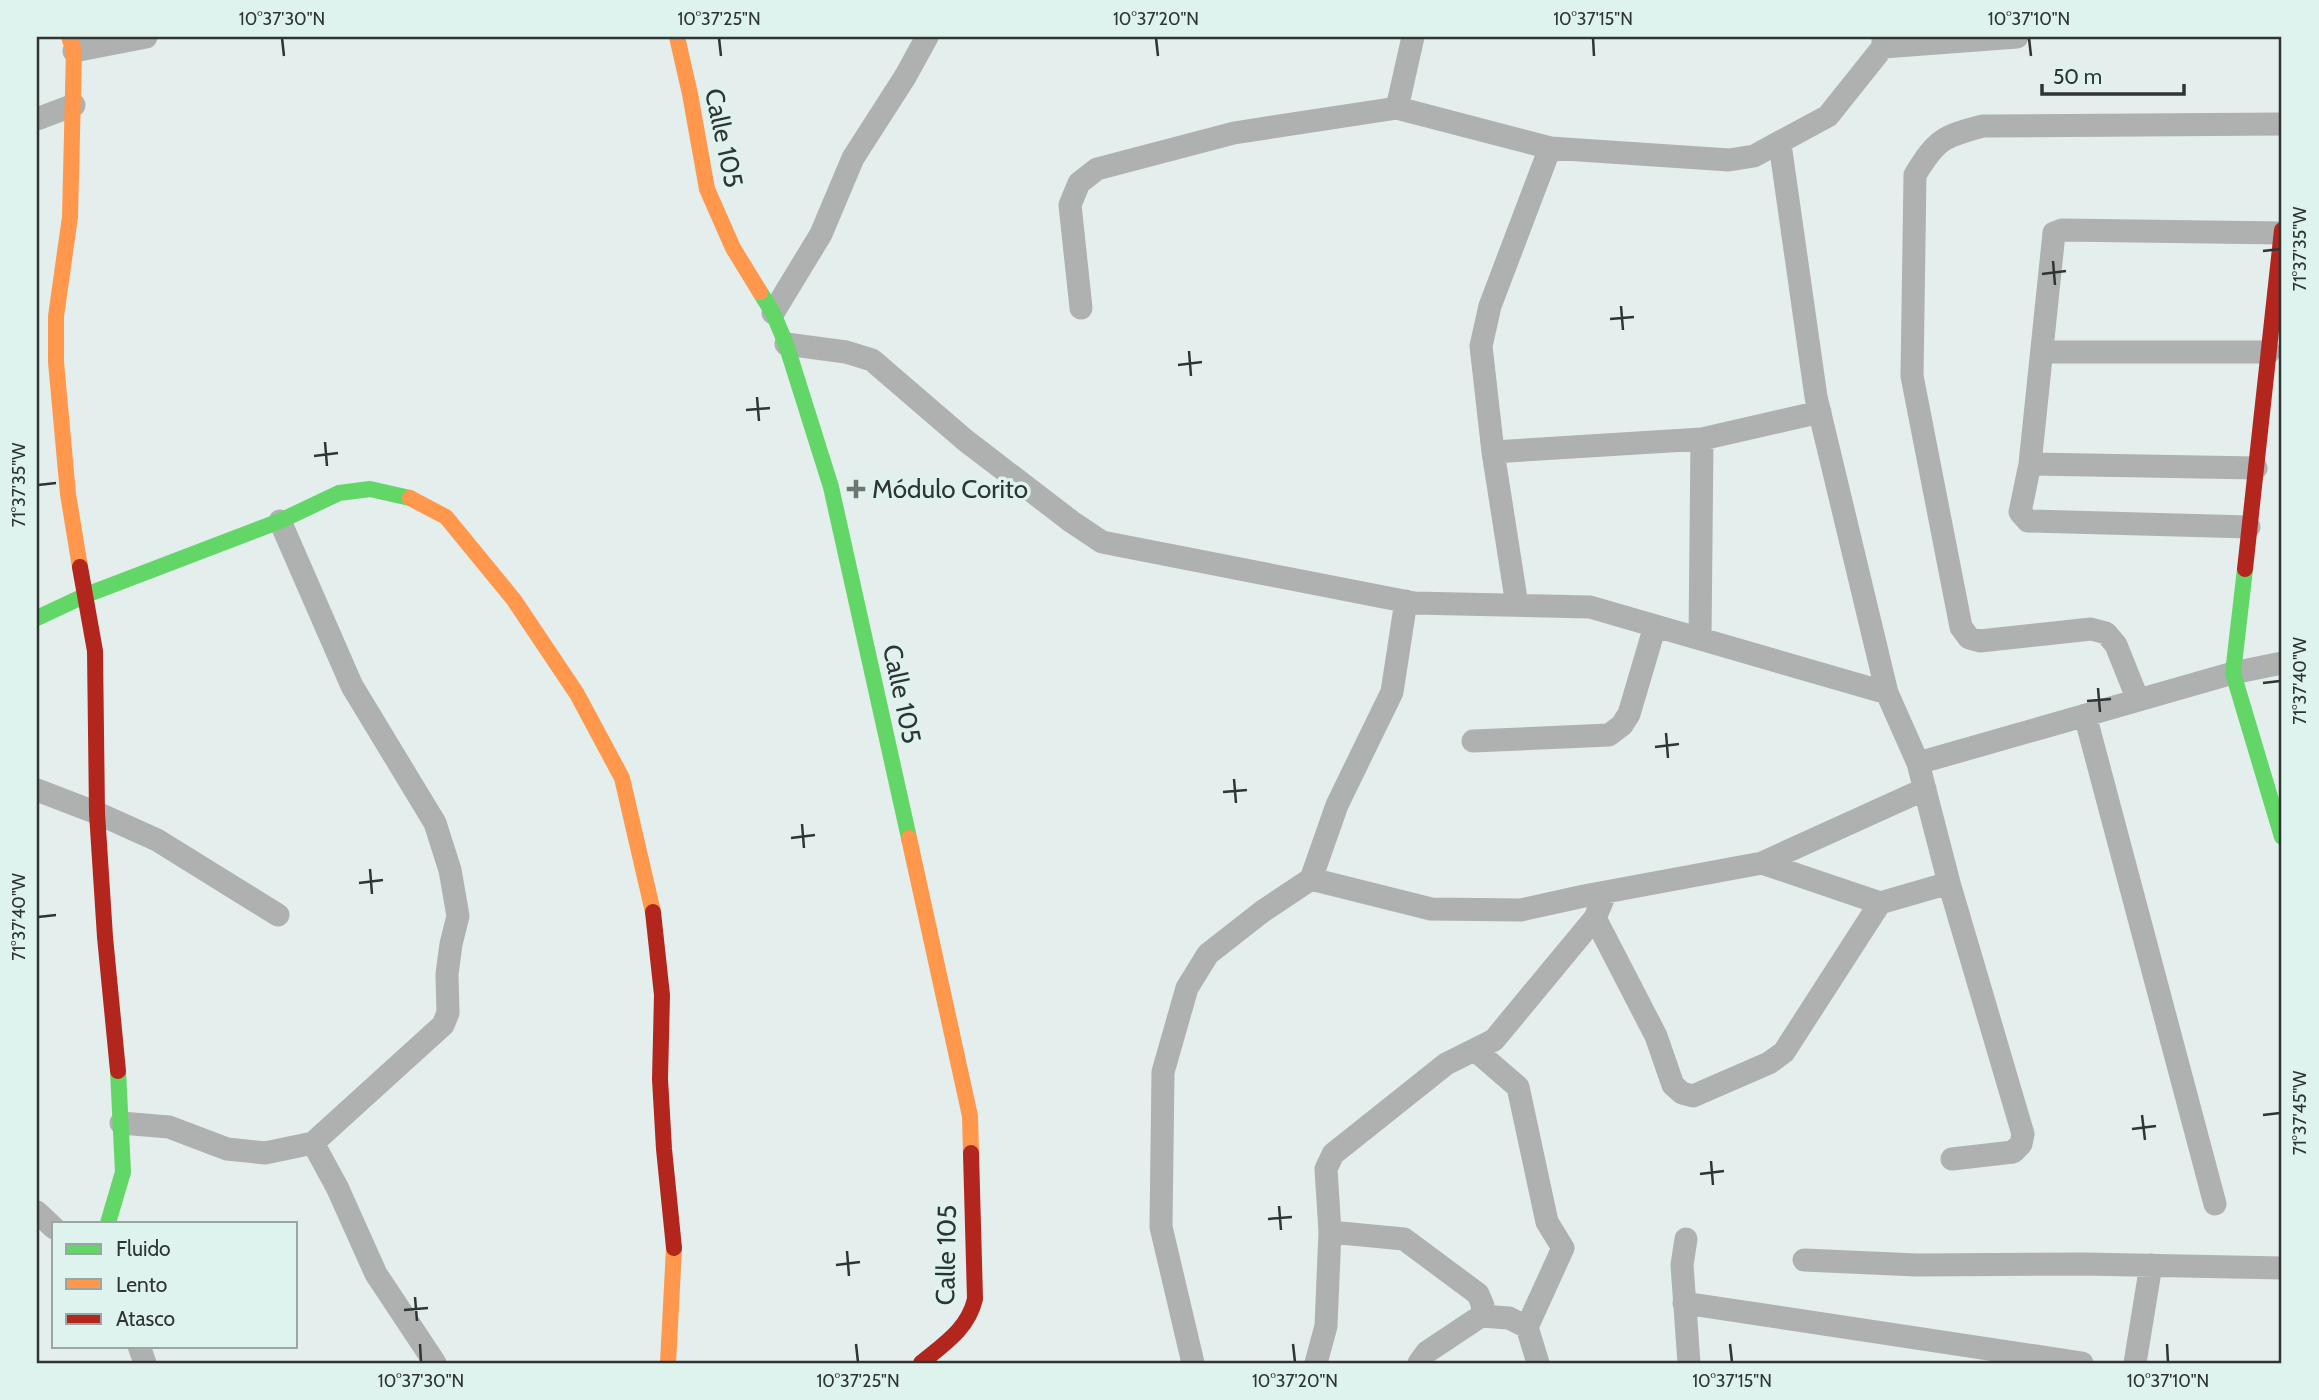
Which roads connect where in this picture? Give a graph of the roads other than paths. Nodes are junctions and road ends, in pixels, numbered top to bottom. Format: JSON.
{"nodes":[{"id":1,"x":145,"y":37,"type":"edge"},
{"id":2,"x":677,"y":37,"type":"edge"},
{"id":3,"x":927,"y":37,"type":"edge"},
{"id":4,"x":1413,"y":37,"type":"edge"},
{"id":5,"x":2017,"y":37,"type":"edge"},
{"id":6,"x":1883,"y":42,"type":"edge"},
{"id":7,"x":71,"y":44,"type":"edge"},
{"id":8,"x":74,"y":105,"type":"junction"},
{"id":9,"x":1397,"y":108,"type":"junction"},
{"id":10,"x":37,"y":119,"type":"edge"},
{"id":11,"x":2282,"y":124,"type":"edge"},
{"id":12,"x":1780,"y":144,"type":"junction"},
{"id":13,"x":1550,"y":148,"type":"junction"},
{"id":14,"x":2282,"y":231,"type":"edge"},
{"id":15,"x":1080,"y":309,"type":"dead end"},
{"id":16,"x":773,"y":313,"type":"junction"},
{"id":17,"x":786,"y":344,"type":"junction"},
{"id":18,"x":2042,"y":352,"type":"junction"},
{"id":19,"x":2269,"y":352,"type":"junction"},
{"id":20,"x":46,"y":365,"type":"edge"},
{"id":21,"x":1820,"y":411,"type":"junction"},
{"id":22,"x":1702,"y":439,"type":"junction"},
{"id":23,"x":1493,"y":452,"type":"junction"},
{"id":24,"x":2030,"y":464,"type":"junction"},
{"id":25,"x":2256,"y":468,"type":"junction"},
{"id":26,"x":280,"y":521,"type":"junction"},
{"id":27,"x":2249,"y":527,"type":"junction"},
{"id":28,"x":86,"y":595,"type":"junction"},
{"id":29,"x":1406,"y":601,"type":"junction"},
{"id":30,"x":1517,"y":605,"type":"junction"},
{"id":31,"x":37,"y":618,"type":"edge"},
{"id":32,"x":1655,"y":626,"type":"junction"},
{"id":33,"x":1700,"y":639,"type":"junction"},
{"id":34,"x":2282,"y":663,"type":"edge"},
{"id":35,"x":2233,"y":673,"type":"junction"},
{"id":36,"x":1887,"y":693,"type":"junction"},
{"id":37,"x":2138,"y":700,"type":"junction"},
{"id":38,"x":2085,"y":715,"type":"junction"},
{"id":39,"x":1473,"y":741,"type":"dead end"},
{"id":40,"x":1918,"y":763,"type":"junction"},
{"id":41,"x":1925,"y":789,"type":"junction"},
{"id":42,"x":37,"y":790,"type":"edge"},
{"id":43,"x":97,"y":813,"type":"junction"},
{"id":44,"x":2282,"y":837,"type":"edge"},
{"id":45,"x":1762,"y":863,"type":"junction"},
{"id":46,"x":1311,"y":879,"type":"junction"},
{"id":47,"x":1949,"y":883,"type":"junction"},
{"id":48,"x":1606,"y":892,"type":"junction"},
{"id":49,"x":1880,"y":903,"type":"junction"},
{"id":50,"x":278,"y":915,"type":"dead end"},
{"id":51,"x":1595,"y":918,"type":"junction"},
{"id":52,"x":1475,"y":1050,"type":"junction"},
{"id":53,"x":121,"y":1123,"type":"junction"},
{"id":54,"x":313,"y":1143,"type":"junction"},
{"id":55,"x":1952,"y":1159,"type":"dead end"},
{"id":56,"x":2215,"y":1204,"type":"dead end"},
{"id":57,"x":37,"y":1212,"type":"edge"},
{"id":58,"x":108,"y":1222,"type":"edge"},
{"id":59,"x":52,"y":1226,"type":"edge"},
{"id":60,"x":1330,"y":1232,"type":"junction"},
{"id":61,"x":1686,"y":1239,"type":"dead end"},
{"id":62,"x":1804,"y":1260,"type":"dead end"},
{"id":63,"x":2151,"y":1265,"type":"junction"},
{"id":64,"x":2282,"y":1268,"type":"edge"},
{"id":65,"x":1684,"y":1303,"type":"junction"},
{"id":66,"x":1481,"y":1316,"type":"junction"},
{"id":67,"x":1527,"y":1327,"type":"junction"},
{"id":68,"x":435,"y":1363,"type":"edge"},
{"id":69,"x":668,"y":1363,"type":"edge"},
{"id":70,"x":921,"y":1363,"type":"edge"},
{"id":71,"x":1193,"y":1363,"type":"edge"},
{"id":72,"x":1316,"y":1363,"type":"edge"},
{"id":73,"x":1419,"y":1363,"type":"edge"},
{"id":74,"x":1538,"y":1363,"type":"edge"},
{"id":75,"x":1689,"y":1363,"type":"edge"},
{"id":76,"x":2082,"y":1363,"type":"edge"},
{"id":77,"x":2135,"y":1363,"type":"edge"}],
"edges":[{"from":1,"to":7,"type":"street"},
{"from":2,"to":16,"type":"street","name":"Calle 105"},
{"from":3,"to":16,"type":"street"},
{"from":4,"to":9,"type":"street"},
{"from":5,"to":6,"type":"street"},
{"from":6,"to":12,"type":"street"},
{"from":7,"to":8,"type":"street"},
{"from":8,"to":10,"type":"street"},
{"from":8,"to":20,"type":"street"},
{"from":9,"to":13,"type":"street"},
{"from":9,"to":15,"type":"street"},
{"from":11,"to":37,"type":"street"},
{"from":12,"to":13,"type":"street"},
{"from":12,"to":21,"type":"street"},
{"from":13,"to":23,"type":"street"},
{"from":14,"to":18,"type":"street"},
{"from":14,"to":19,"type":"street"},
{"from":16,"to":17,"type":"street","name":"Calle 105"},
{"from":17,"to":29,"type":"street"},
{"from":17,"to":70,"type":"street","name":"Calle 105"},
{"from":18,"to":19,"type":"street"},
{"from":18,"to":24,"type":"street"},
{"from":19,"to":25,"type":"street"},
{"from":20,"to":28,"type":"street"},
{"from":21,"to":22,"type":"street"},
{"from":21,"to":36,"type":"street"},
{"from":22,"to":23,"type":"street"},
{"from":22,"to":33,"type":"street"},
{"from":23,"to":30,"type":"street"},
{"from":24,"to":25,"type":"street"},
{"from":24,"to":27,"type":"street"},
{"from":25,"to":27,"type":"street"},
{"from":26,"to":28,"type":"street"},
{"from":26,"to":54,"type":"street"},
{"from":26,"to":69,"type":"street"},
{"from":27,"to":35,"type":"street"},
{"from":28,"to":31,"type":"street"},
{"from":28,"to":43,"type":"street"},
{"from":29,"to":30,"type":"street"},
{"from":29,"to":46,"type":"street"},
{"from":30,"to":32,"type":"street"},
{"from":32,"to":33,"type":"street"},
{"from":32,"to":39,"type":"street"},
{"from":33,"to":36,"type":"street"},
{"from":34,"to":35,"type":"street"},
{"from":35,"to":37,"type":"street"},
{"from":35,"to":44,"type":"street"},
{"from":36,"to":40,"type":"street"},
{"from":37,"to":38,"type":"street"},
{"from":38,"to":40,"type":"street"},
{"from":38,"to":56,"type":"street"},
{"from":40,"to":41,"type":"street"},
{"from":41,"to":45,"type":"street"},
{"from":41,"to":47,"type":"street"},
{"from":42,"to":43,"type":"street"},
{"from":43,"to":50,"type":"street"},
{"from":43,"to":53,"type":"street"},
{"from":45,"to":48,"type":"street"},
{"from":45,"to":49,"type":"street"},
{"from":46,"to":48,"type":"street"},
{"from":46,"to":71,"type":"street"},
{"from":47,"to":49,"type":"street"},
{"from":47,"to":55,"type":"street"},
{"from":48,"to":51,"type":"street"},
{"from":49,"to":51,"type":"street"},
{"from":51,"to":52,"type":"street"},
{"from":52,"to":60,"type":"street"},
{"from":52,"to":67,"type":"street"},
{"from":53,"to":54,"type":"street"},
{"from":53,"to":58,"type":"street"},
{"from":54,"to":68,"type":"street"},
{"from":57,"to":59,"type":"street"},
{"from":60,"to":66,"type":"street"},
{"from":60,"to":72,"type":"street"},
{"from":61,"to":65,"type":"street"},
{"from":62,"to":63,"type":"street"},
{"from":63,"to":64,"type":"street"},
{"from":63,"to":77,"type":"street"},
{"from":65,"to":75,"type":"street"},
{"from":65,"to":76,"type":"street"},
{"from":66,"to":67,"type":"street"},
{"from":66,"to":73,"type":"street"},
{"from":67,"to":74,"type":"street"}]}
